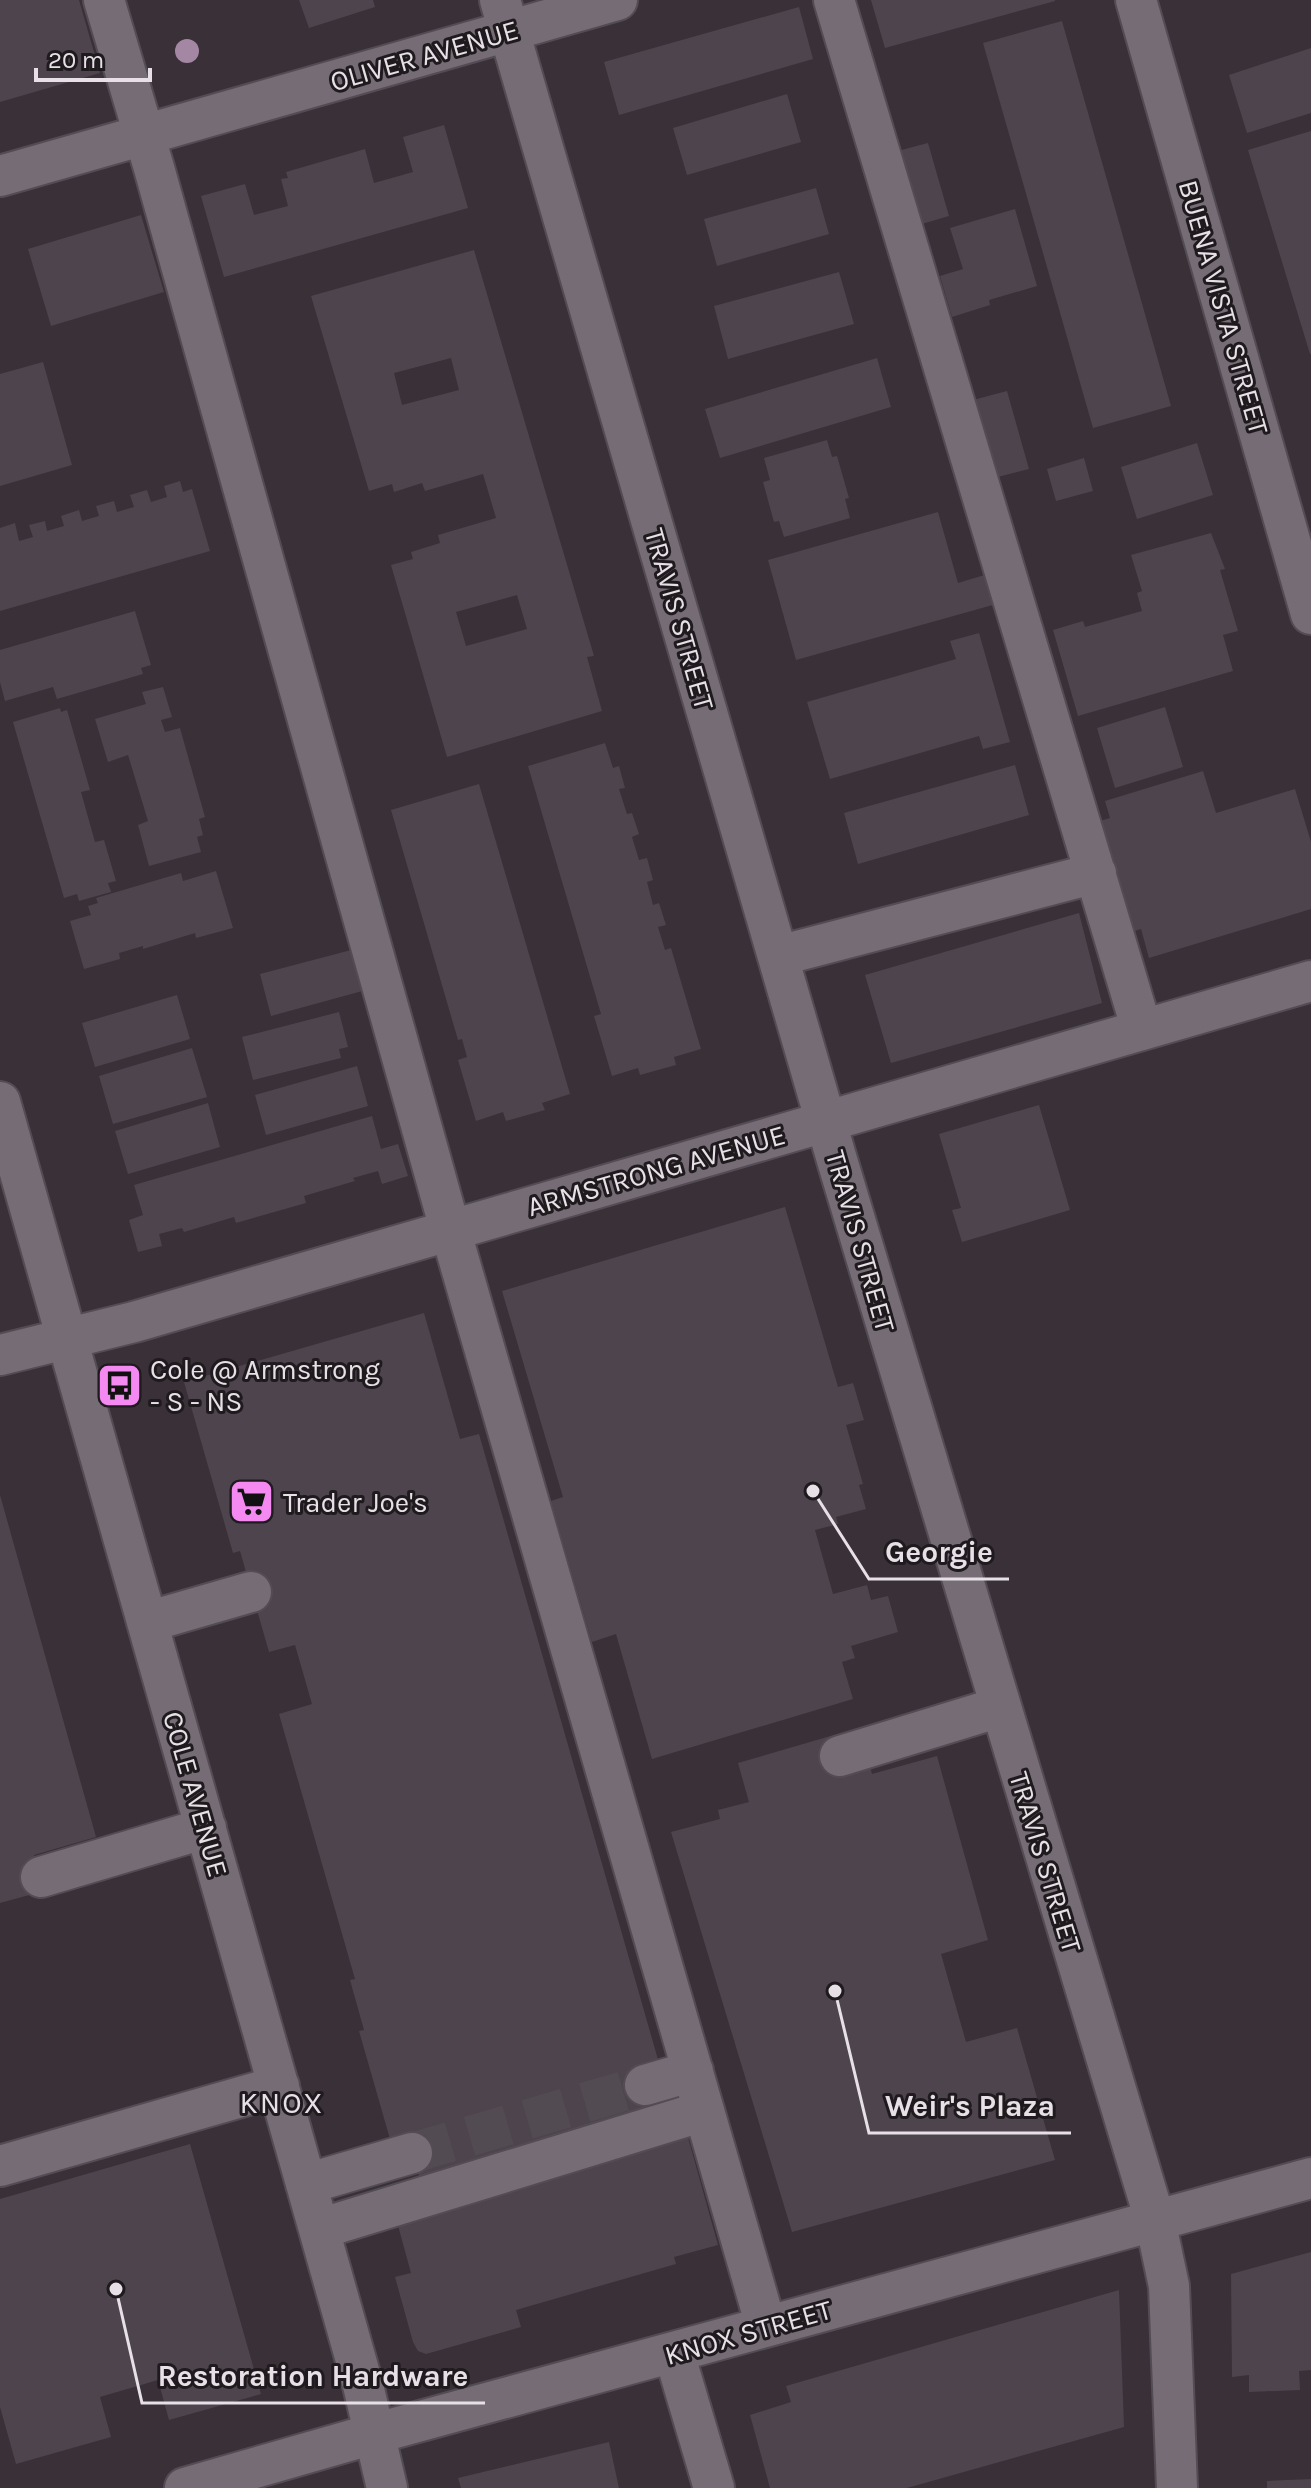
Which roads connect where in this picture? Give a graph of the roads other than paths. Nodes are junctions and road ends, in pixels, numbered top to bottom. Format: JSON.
{"nodes":[{"id":1,"x":104,"y":0,"type":"edge"},
{"id":2,"x":617,"y":0,"type":"edge"},
{"id":3,"x":834,"y":0,"type":"edge"},
{"id":4,"x":1136,"y":0,"type":"edge"},
{"id":5,"x":504,"y":15,"type":"edge"},
{"id":6,"x":144,"y":135,"type":"junction"},
{"id":7,"x":0,"y":176,"type":"edge"},
{"id":8,"x":1311,"y":614,"type":"edge"},
{"id":9,"x":1096,"y":873,"type":"junction"},
{"id":10,"x":778,"y":956,"type":"junction"},
{"id":11,"x":1311,"y":981,"type":"edge"},
{"id":12,"x":1142,"y":1030,"type":"junction"},
{"id":13,"x":0,"y":1102,"type":"edge"},
{"id":14,"x":826,"y":1121,"type":"junction"},
{"id":15,"x":450,"y":1229,"type":"junction"},
{"id":16,"x":66,"y":1337,"type":"junction"},
{"id":17,"x":0,"y":1355,"type":"edge"},
{"id":18,"x":251,"y":1592,"type":"dead end"},
{"id":19,"x":147,"y":1622,"type":"junction"},
{"id":20,"x":1000,"y":1707,"type":"junction"},
{"id":21,"x":840,"y":1756,"type":"dead end"},
{"id":22,"x":206,"y":1828,"type":"junction"},
{"id":23,"x":41,"y":1877,"type":"dead end"},
{"id":24,"x":693,"y":2071,"type":"junction"},
{"id":25,"x":645,"y":2085,"type":"tunnel mouth"},
{"id":26,"x":279,"y":2086,"type":"junction"},
{"id":27,"x":704,"y":2111,"type":"junction"},
{"id":28,"x":412,"y":2153,"type":"tunnel mouth"},
{"id":29,"x":0,"y":2166,"type":"edge"},
{"id":30,"x":1311,"y":2178,"type":"edge"},
{"id":31,"x":306,"y":2184,"type":"junction"},
{"id":32,"x":1155,"y":2220,"type":"junction"},
{"id":33,"x":319,"y":2229,"type":"junction"},
{"id":34,"x":766,"y":2326,"type":"junction"},
{"id":35,"x":674,"y":2353,"type":"junction"},
{"id":36,"x":373,"y":2434,"type":"junction"},
{"id":37,"x":185,"y":2488,"type":"edge"},
{"id":38,"x":387,"y":2488,"type":"edge"},
{"id":39,"x":714,"y":2488,"type":"edge"},
{"id":40,"x":1177,"y":2488,"type":"edge"}],
"edges":[{"from":1,"to":6,"type":"street"},
{"from":2,"to":5,"type":"street","name":"OLIVER AVENUE"},
{"from":3,"to":9,"type":"street"},
{"from":4,"to":8,"type":"street","name":"BUENA VISTA STREET"},
{"from":5,"to":6,"type":"street","name":"OLIVER AVENUE"},
{"from":5,"to":10,"type":"street","name":"TRAVIS STREET"},
{"from":6,"to":7,"type":"street","name":"OLIVER AVENUE"},
{"from":6,"to":15,"type":"street"},
{"from":9,"to":10,"type":"street"},
{"from":9,"to":12,"type":"street"},
{"from":10,"to":14,"type":"street","name":"TRAVIS STREET"},
{"from":11,"to":12,"type":"street","name":"ARMSTRONG AVENUE"},
{"from":12,"to":14,"type":"street","name":"ARMSTRONG AVENUE"},
{"from":13,"to":16,"type":"street","name":"COLE AVENUE"},
{"from":14,"to":15,"type":"street","name":"ARMSTRONG AVENUE"},
{"from":14,"to":20,"type":"street","name":"TRAVIS STREET"},
{"from":15,"to":16,"type":"street","name":"ARMSTRONG AVENUE"},
{"from":15,"to":24,"type":"street"},
{"from":16,"to":17,"type":"street","name":"ARMSTRONG AVENUE"},
{"from":16,"to":19,"type":"street","name":"COLE AVENUE"},
{"from":18,"to":19,"type":"street"},
{"from":19,"to":22,"type":"street","name":"COLE AVENUE"},
{"from":20,"to":21,"type":"street"},
{"from":20,"to":32,"type":"street","name":"TRAVIS STREET"},
{"from":22,"to":23,"type":"street"},
{"from":22,"to":26,"type":"street","name":"COLE AVENUE"},
{"from":24,"to":25,"type":"street"},
{"from":24,"to":27,"type":"street"},
{"from":26,"to":29,"type":"street"},
{"from":26,"to":31,"type":"street","name":"COLE AVENUE"},
{"from":27,"to":33,"type":"street"},
{"from":27,"to":34,"type":"street"},
{"from":28,"to":31,"type":"street"},
{"from":30,"to":32,"type":"street","name":"KNOX STREET"},
{"from":31,"to":33,"type":"street","name":"COLE AVENUE"},
{"from":32,"to":34,"type":"street","name":"KNOX STREET"},
{"from":32,"to":40,"type":"street","name":"TRAVIS STREET"},
{"from":33,"to":36,"type":"street","name":"COLE AVENUE"},
{"from":34,"to":35,"type":"street","name":"KNOX STREET"},
{"from":35,"to":36,"type":"street","name":"KNOX STREET"},
{"from":35,"to":39,"type":"street"},
{"from":36,"to":37,"type":"street","name":"KNOX STREET"},
{"from":36,"to":38,"type":"street","name":"COLE AVENUE"}]}
